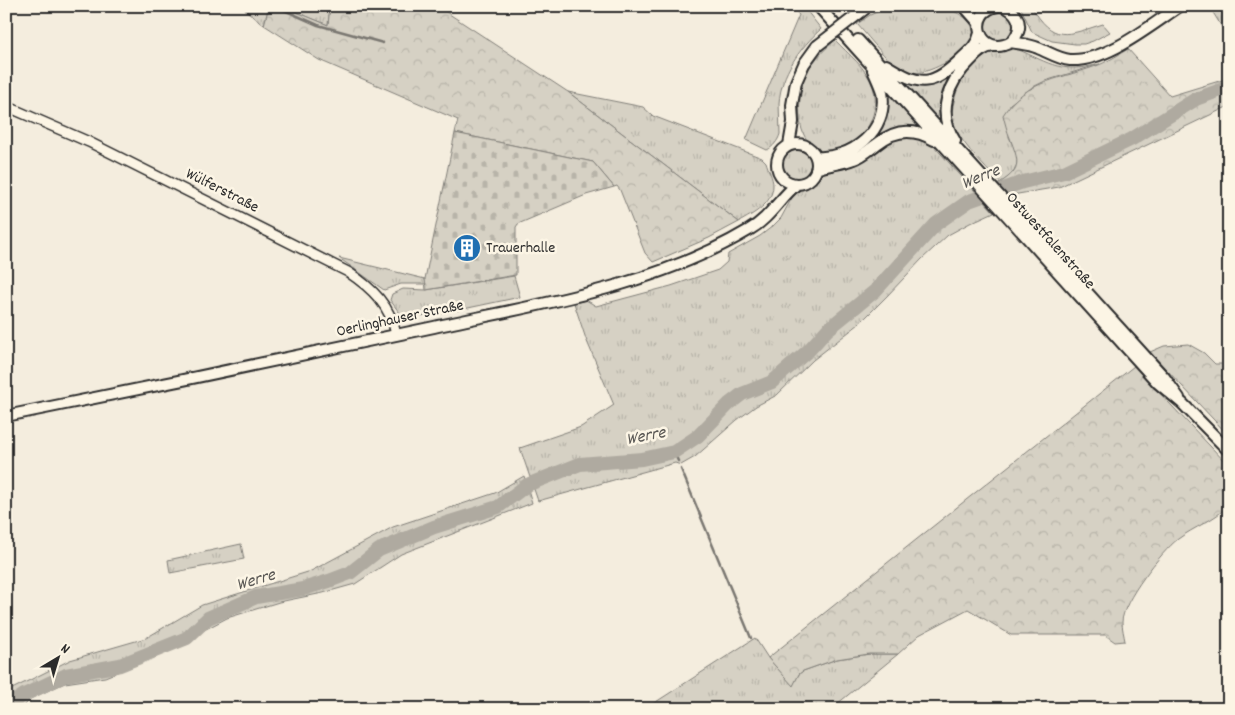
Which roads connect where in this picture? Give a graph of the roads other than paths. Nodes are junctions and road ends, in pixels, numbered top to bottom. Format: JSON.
{"nodes":[{"id":1,"x":818,"y":6,"type":"edge"},
{"id":2,"x":827,"y":6,"type":"edge"},
{"id":3,"x":964,"y":6,"type":"edge"},
{"id":4,"x":968,"y":6,"type":"edge"},
{"id":5,"x":999,"y":6,"type":"edge"},
{"id":6,"x":1180,"y":6,"type":"edge"},
{"id":7,"x":868,"y":7,"type":"edge"},
{"id":8,"x":985,"y":12,"type":"junction"},
{"id":9,"x":979,"y":28,"type":"junction"},
{"id":10,"x":1018,"y":31,"type":"junction"},
{"id":11,"x":1011,"y":42,"type":"junction"},
{"id":12,"x":994,"y":46,"type":"junction"},
{"id":13,"x":1036,"y":47,"type":"junction"},
{"id":14,"x":872,"y":60,"type":"junction"},
{"id":15,"x":6,"y":106,"type":"edge"},
{"id":16,"x":793,"y":122,"type":"junction"},
{"id":17,"x":802,"y":144,"type":"junction"},
{"id":18,"x":789,"y":145,"type":"junction"},
{"id":19,"x":816,"y":157,"type":"junction"},
{"id":20,"x":961,"y":158,"type":"junction"},
{"id":21,"x":816,"y":169,"type":"junction"},
{"id":22,"x":782,"y":178,"type":"junction"},
{"id":23,"x":797,"y":184,"type":"junction"},
{"id":24,"x":780,"y":201,"type":"junction"},
{"id":25,"x":396,"y":335,"type":"junction"},
{"id":26,"x":6,"y":416,"type":"edge"},
{"id":27,"x":1229,"y":451,"type":"edge"}],
"edges":[{"from":1,"to":14,"type":"main road","name":"Ostwestfalenstraße"},
{"from":2,"to":14,"type":"main road","name":"Ostwestfalenstraße"},
{"from":3,"to":9,"type":"main road"},
{"from":4,"to":8,"type":"main road"},
{"from":5,"to":8,"type":"main road"},
{"from":5,"to":10,"type":"main road"},
{"from":6,"to":13,"type":"main road"},
{"from":7,"to":16,"type":"main road","bridge":true},
{"from":8,"to":9,"type":"main road"},
{"from":9,"to":12,"type":"main road"},
{"from":9,"to":14,"type":"main road"},
{"from":10,"to":11,"type":"main road"},
{"from":10,"to":13,"type":"main road"},
{"from":11,"to":12,"type":"main road"},
{"from":11,"to":13,"type":"main road"},
{"from":12,"to":20,"type":"main road"},
{"from":14,"to":19,"type":"main road"},
{"from":14,"to":20,"type":"main road","name":"Ostwestfalenstraße"},
{"from":15,"to":25,"type":"street","name":"Wülferstraße"},
{"from":16,"to":17,"type":"main road"},
{"from":16,"to":18,"type":"main road"},
{"from":17,"to":18,"type":"main road"},
{"from":17,"to":19,"type":"main road"},
{"from":18,"to":22,"type":"main road"},
{"from":19,"to":21,"type":"main road"},
{"from":20,"to":21,"type":"main road"},
{"from":20,"to":27,"type":"main road","name":"Ostwestfalenstraße"},
{"from":21,"to":23,"type":"main road"},
{"from":22,"to":23,"type":"main road"},
{"from":22,"to":24,"type":"main road"},
{"from":23,"to":24,"type":"main road","name":"Oerlinghauser Straße"},
{"from":24,"to":25,"type":"main road","name":"Oerlinghauser Straße"},
{"from":25,"to":26,"type":"main road","name":"Oerlinghauser Straße"}]}
